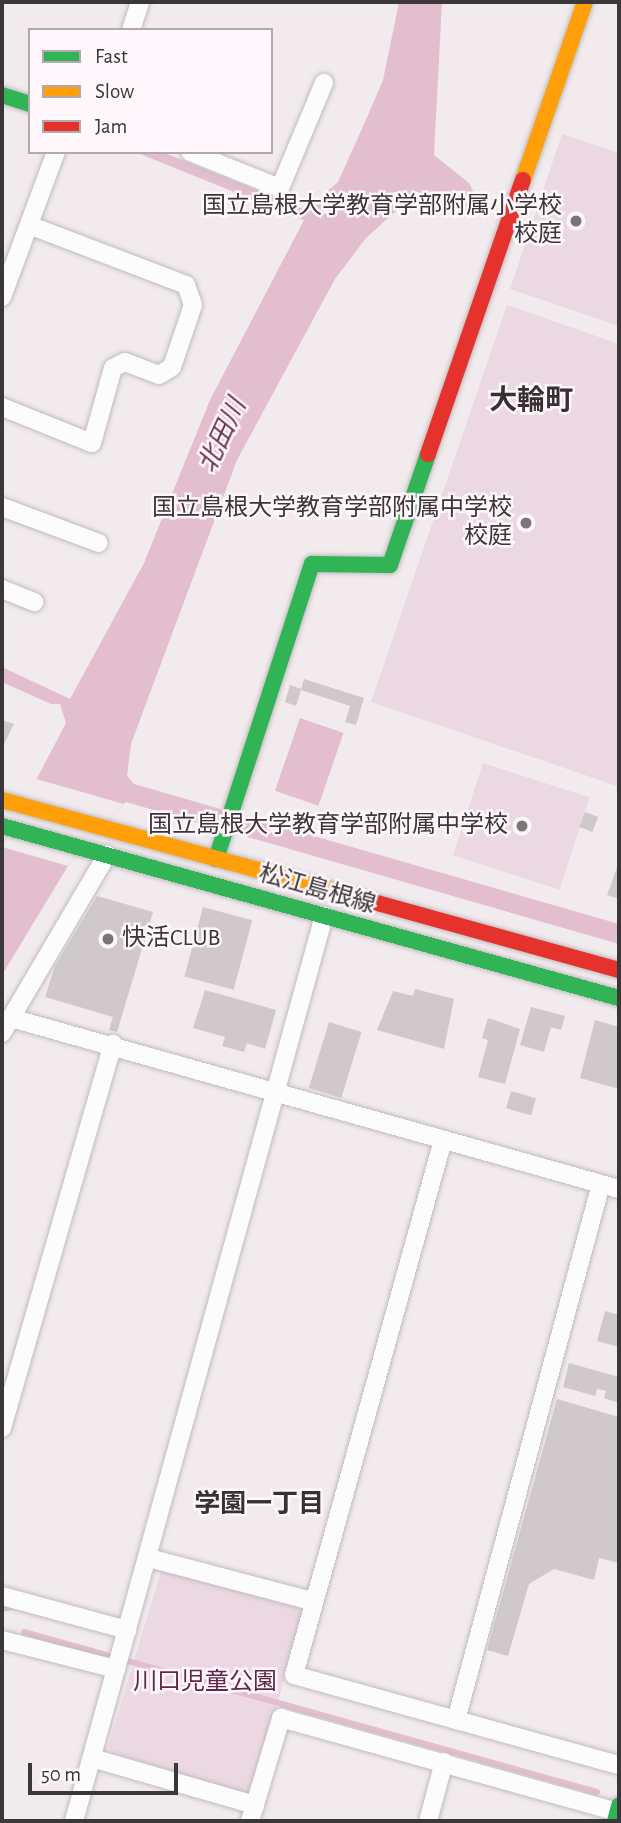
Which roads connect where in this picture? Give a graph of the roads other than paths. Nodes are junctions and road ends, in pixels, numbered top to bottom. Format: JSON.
{"nodes":[{"id":1,"x":140,"y":2,"type":"edge"},
{"id":2,"x":585,"y":2,"type":"edge"},
{"id":3,"x":132,"y":28,"type":"edge"},
{"id":4,"x":324,"y":83,"type":"dead end"},
{"id":5,"x":2,"y":95,"type":"edge"},
{"id":6,"x":28,"y":103,"type":"edge"},
{"id":7,"x":55,"y":154,"type":"edge"},
{"id":8,"x":195,"y":154,"type":"edge"},
{"id":9,"x":29,"y":225,"type":"junction"},
{"id":10,"x":2,"y":297,"type":"edge"},
{"id":11,"x":2,"y":407,"type":"edge"},
{"id":12,"x":2,"y":507,"type":"edge"},
{"id":13,"x":100,"y":543,"type":"dead end"},
{"id":14,"x":2,"y":589,"type":"edge"},
{"id":15,"x":34,"y":602,"type":"dead end"},
{"id":16,"x":8,"y":802,"type":"edge"},
{"id":17,"x":2,"y":826,"type":"edge"},
{"id":18,"x":100,"y":853,"type":"junction"},
{"id":19,"x":216,"y":859,"type":"junction"},
{"id":20,"x":324,"y":915,"type":"junction"},
{"id":21,"x":619,"y":970,"type":"edge"},
{"id":22,"x":619,"y":999,"type":"edge"},
{"id":23,"x":6,"y":1025,"type":"edge"},
{"id":24,"x":113,"y":1044,"type":"junction"},
{"id":25,"x":276,"y":1092,"type":"junction"},
{"id":26,"x":443,"y":1140,"type":"junction"},
{"id":27,"x":601,"y":1184,"type":"junction"},
{"id":28,"x":619,"y":1189,"type":"edge"},
{"id":29,"x":2,"y":1428,"type":"edge"},
{"id":30,"x":149,"y":1558,"type":"junction"},
{"id":31,"x":2,"y":1596,"type":"edge"},
{"id":32,"x":312,"y":1601,"type":"junction"},
{"id":33,"x":127,"y":1630,"type":"junction"},
{"id":34,"x":2,"y":1640,"type":"edge"},
{"id":35,"x":118,"y":1662,"type":"junction"},
{"id":36,"x":456,"y":1720,"type":"junction"},
{"id":37,"x":92,"y":1758,"type":"junction"},
{"id":38,"x":444,"y":1762,"type":"junction"},
{"id":39,"x":619,"y":1765,"type":"edge"},
{"id":40,"x":253,"y":1813,"type":"edge"},
{"id":41,"x":617,"y":1813,"type":"edge"},
{"id":42,"x":74,"y":1821,"type":"edge"},
{"id":43,"x":428,"y":1821,"type":"edge"}],
"edges":[{"from":1,"to":3,"type":"street"},
{"from":2,"to":19,"type":"main road"},
{"from":4,"to":8,"type":"street"},
{"from":5,"to":6,"type":"main road"},
{"from":7,"to":9,"type":"street"},
{"from":9,"to":10,"type":"street"},
{"from":9,"to":11,"type":"street"},
{"from":12,"to":13,"type":"street"},
{"from":14,"to":15,"type":"street"},
{"from":16,"to":19,"type":"main road","name":"松江島根線"},
{"from":17,"to":18,"type":"main road","name":"松江島根線"},
{"from":18,"to":20,"type":"main road","name":"松江島根線"},
{"from":18,"to":23,"type":"street"},
{"from":19,"to":21,"type":"main road","name":"松江島根線"},
{"from":20,"to":22,"type":"main road","name":"松江島根線"},
{"from":20,"to":25,"type":"street"},
{"from":23,"to":24,"type":"street"},
{"from":24,"to":25,"type":"street"},
{"from":24,"to":29,"type":"street"},
{"from":25,"to":26,"type":"street"},
{"from":25,"to":30,"type":"street"},
{"from":26,"to":27,"type":"street"},
{"from":26,"to":32,"type":"street"},
{"from":27,"to":28,"type":"street"},
{"from":27,"to":36,"type":"street"},
{"from":30,"to":32,"type":"street"},
{"from":30,"to":33,"type":"street"},
{"from":31,"to":33,"type":"street"},
{"from":32,"to":36,"type":"street"},
{"from":33,"to":35,"type":"street"},
{"from":34,"to":35,"type":"street"},
{"from":35,"to":37,"type":"street"},
{"from":36,"to":39,"type":"street"},
{"from":37,"to":40,"type":"street"},
{"from":37,"to":42,"type":"street"},
{"from":38,"to":40,"type":"street"},
{"from":38,"to":41,"type":"street"},
{"from":38,"to":43,"type":"street"}]}
